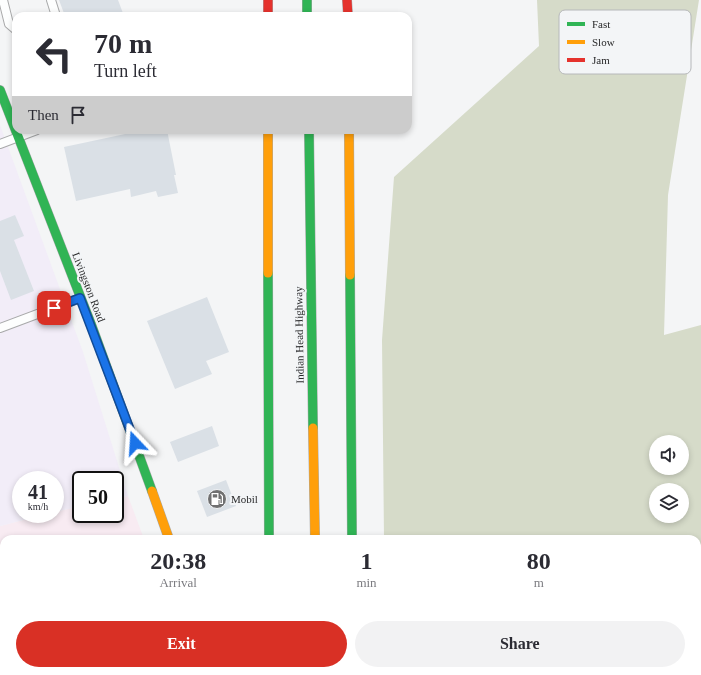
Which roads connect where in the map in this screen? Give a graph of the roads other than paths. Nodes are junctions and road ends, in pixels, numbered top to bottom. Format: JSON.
{"nodes":[{"id":1,"x":3,"y":0,"type":"edge"},
{"id":2,"x":51,"y":0,"type":"edge"},
{"id":3,"x":268,"y":0,"type":"edge"},
{"id":4,"x":307,"y":0,"type":"edge"},
{"id":5,"x":347,"y":0,"type":"edge"},
{"id":6,"x":55,"y":12,"type":"edge"},
{"id":7,"x":268,"y":12,"type":"edge"},
{"id":8,"x":307,"y":12,"type":"edge"},
{"id":9,"x":348,"y":12,"type":"edge"},
{"id":10,"x":12,"y":27,"type":"edge"},
{"id":11,"x":0,"y":90,"type":"edge"},
{"id":12,"x":12,"y":121,"type":"edge"},
{"id":13,"x":17,"y":134,"type":"edge"},
{"id":14,"x":26,"y":134,"type":"edge"},
{"id":15,"x":268,"y":134,"type":"edge"},
{"id":16,"x":308,"y":134,"type":"edge"},
{"id":17,"x":349,"y":134,"type":"edge"},
{"id":18,"x":18,"y":137,"type":"junction"},
{"id":19,"x":0,"y":144,"type":"edge"},
{"id":20,"x":80,"y":298,"type":"junction"},
{"id":21,"x":0,"y":328,"type":"edge"},
{"id":22,"x":168,"y":535,"type":"edge"},
{"id":23,"x":269,"y":535,"type":"edge"},
{"id":24,"x":315,"y":535,"type":"edge"},
{"id":25,"x":352,"y":535,"type":"edge"}],
"edges":[{"from":1,"to":10,"type":"lane"},
{"from":2,"to":6,"type":"lane"},
{"from":3,"to":7,"type":"main road"},
{"from":4,"to":8,"type":"main road"},
{"from":5,"to":9,"type":"main road"},
{"from":11,"to":12,"type":"main road","name":"Livingston Road"},
{"from":13,"to":18,"type":"main road","name":"Livingston Road"},
{"from":14,"to":18,"type":"lane"},
{"from":15,"to":23,"type":"main road"},
{"from":16,"to":24,"type":"main road","name":"Indian Head Highway"},
{"from":17,"to":25,"type":"main road"},
{"from":18,"to":19,"type":"lane"},
{"from":18,"to":20,"type":"main road","name":"Livingston Road"},
{"from":20,"to":21,"type":"lane"},
{"from":20,"to":22,"type":"main road","name":"Livingston Road"}]}
